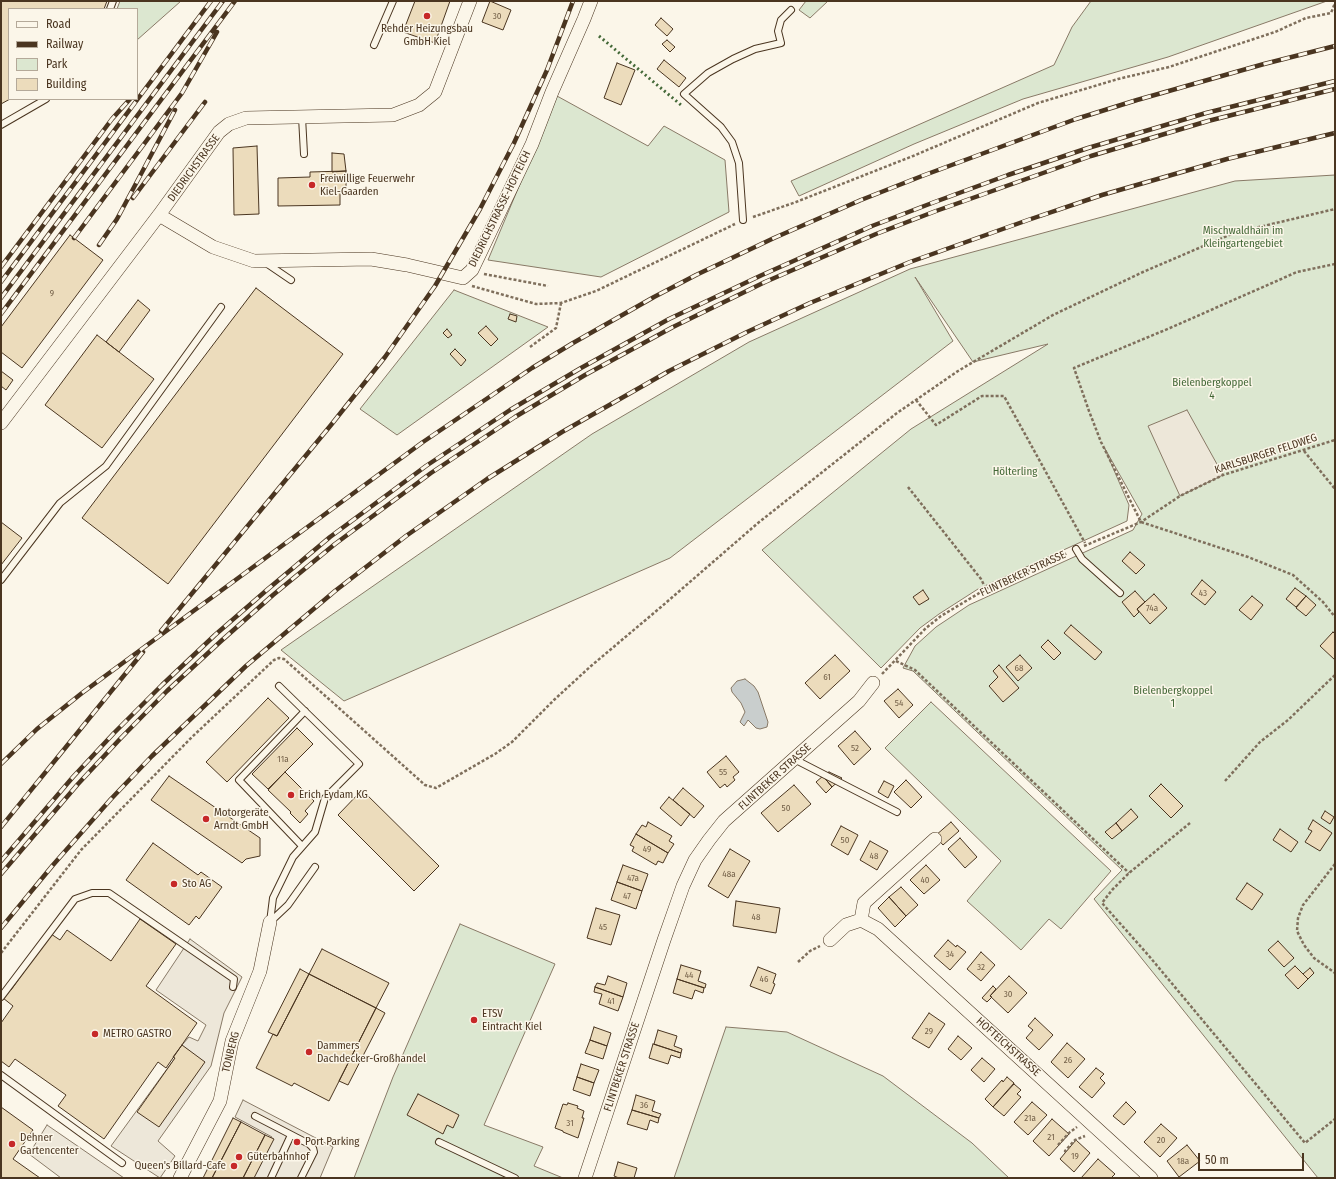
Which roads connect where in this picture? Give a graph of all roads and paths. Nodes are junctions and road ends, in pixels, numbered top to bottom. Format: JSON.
{"nodes":[{"id":1,"x":394,"y":1,"type":"edge"},
{"id":2,"x":470,"y":1,"type":"edge"},
{"id":3,"x":591,"y":1,"type":"edge"},
{"id":4,"x":1335,"y":3,"type":"edge"},
{"id":5,"x":791,"y":10,"type":"dead end"},
{"id":6,"x":374,"y":45,"type":"dead end"},
{"id":7,"x":44,"y":100,"type":"edge"},
{"id":8,"x":302,"y":117,"type":"junction"},
{"id":9,"x":1,"y":125,"type":"edge"},
{"id":10,"x":304,"y":154,"type":"dead end"},
{"id":11,"x":1335,"y":209,"type":"edge"},
{"id":12,"x":159,"y":215,"type":"junction"},
{"id":13,"x":743,"y":220,"type":"junction"},
{"id":14,"x":262,"y":261,"type":"junction"},
{"id":15,"x":1335,"y":264,"type":"edge"},
{"id":16,"x":468,"y":274,"type":"junction"},
{"id":17,"x":291,"y":280,"type":"dead end"},
{"id":18,"x":548,"y":286,"type":"dead end"},
{"id":19,"x":561,"y":304,"type":"junction"},
{"id":20,"x":222,"y":307,"type":"dead end"},
{"id":21,"x":530,"y":347,"type":"dead end"},
{"id":22,"x":916,"y":400,"type":"junction"},
{"id":23,"x":1,"y":423,"type":"edge"},
{"id":24,"x":1335,"y":440,"type":"edge"},
{"id":25,"x":1304,"y":451,"type":"junction"},
{"id":26,"x":908,"y":487,"type":"dead end"},
{"id":27,"x":1335,"y":489,"type":"edge"},
{"id":28,"x":1141,"y":522,"type":"junction"},
{"id":29,"x":1086,"y":545,"type":"junction"},
{"id":30,"x":1076,"y":550,"type":"junction"},
{"id":31,"x":1,"y":580,"type":"edge"},
{"id":32,"x":986,"y":590,"type":"junction"},
{"id":33,"x":1120,"y":593,"type":"dead end"},
{"id":34,"x":1335,"y":616,"type":"edge"},
{"id":35,"x":896,"y":661,"type":"junction"},
{"id":36,"x":1335,"y":675,"type":"edge"},
{"id":37,"x":873,"y":683,"type":"joint"},
{"id":38,"x":279,"y":686,"type":"dead end"},
{"id":39,"x":305,"y":711,"type":"junction"},
{"id":40,"x":794,"y":759,"type":"junction"},
{"id":41,"x":1226,"y":781,"type":"dead end"},
{"id":42,"x":897,"y":812,"type":"dead end"},
{"id":43,"x":1190,"y":823,"type":"dead end"},
{"id":44,"x":936,"y":839,"type":"dead end"},
{"id":45,"x":302,"y":846,"type":"junction"},
{"id":46,"x":1335,"y":864,"type":"edge"},
{"id":47,"x":316,"y":867,"type":"dead end"},
{"id":48,"x":1129,"y":873,"type":"junction"},
{"id":49,"x":861,"y":920,"type":"junction"},
{"id":50,"x":270,"y":922,"type":"junction"},
{"id":51,"x":830,"y":940,"type":"joint"},
{"id":52,"x":1,"y":953,"type":"edge"},
{"id":53,"x":798,"y":962,"type":"dead end"},
{"id":54,"x":1335,"y":973,"type":"edge"},
{"id":55,"x":233,"y":987,"type":"dead end"},
{"id":56,"x":1,"y":997,"type":"edge"},
{"id":57,"x":1,"y":1075,"type":"edge"},
{"id":58,"x":255,"y":1116,"type":"dead end"},
{"id":59,"x":1086,"y":1119,"type":"junction"},
{"id":60,"x":1335,"y":1119,"type":"edge"},
{"id":61,"x":1090,"y":1134,"type":"dead end"},
{"id":62,"x":291,"y":1135,"type":"junction"},
{"id":63,"x":438,"y":1142,"type":"dead end"},
{"id":64,"x":1058,"y":1145,"type":"dead end"},
{"id":65,"x":1066,"y":1152,"type":"dead end"},
{"id":66,"x":122,"y":1162,"type":"dead end"},
{"id":67,"x":180,"y":1178,"type":"edge"},
{"id":68,"x":271,"y":1178,"type":"edge"},
{"id":69,"x":301,"y":1178,"type":"edge"},
{"id":70,"x":515,"y":1178,"type":"edge"},
{"id":71,"x":585,"y":1178,"type":"edge"},
{"id":72,"x":1151,"y":1178,"type":"edge"}],
"edges":[{"from":1,"to":6,"type":"lane"},
{"from":2,"to":8,"type":"street","name":"DIEDRICHSTRASSE"},
{"from":3,"to":16,"type":"street","name":"DIEDRICHSTRASSE-HOFTEICH"},
{"from":4,"to":13,"type":"path"},
{"from":5,"to":13,"type":"lane"},
{"from":7,"to":9,"type":"lane"},
{"from":8,"to":10,"type":"lane"},
{"from":8,"to":12,"type":"street","name":"DIEDRICHSTRASSE"},
{"from":11,"to":22,"type":"path"},
{"from":12,"to":14,"type":"street","name":"DIEDRICHSTRASSE-HOFTEICH"},
{"from":12,"to":23,"type":"street","name":"DIEDRICHSTRASSE"},
{"from":13,"to":19,"type":"path"},
{"from":14,"to":16,"type":"street","name":"DIEDRICHSTRASSE-HOFTEICH"},
{"from":14,"to":17,"type":"lane"},
{"from":15,"to":28,"type":"path"},
{"from":16,"to":18,"type":"path"},
{"from":16,"to":19,"type":"path"},
{"from":19,"to":21,"type":"path"},
{"from":20,"to":31,"type":"lane"},
{"from":22,"to":29,"type":"path"},
{"from":22,"to":52,"type":"path"},
{"from":24,"to":25,"type":"path","name":"KARLSBURGER FELDWEG"},
{"from":25,"to":27,"type":"path"},
{"from":25,"to":28,"type":"path","name":"KARLSBURGER FELDWEG"},
{"from":26,"to":32,"type":"path"},
{"from":28,"to":29,"type":"path","name":"FLINTBEKER STRASSE"},
{"from":28,"to":34,"type":"path"},
{"from":29,"to":30,"type":"path","name":"FLINTBEKER STRASSE"},
{"from":30,"to":32,"type":"path","name":"FLINTBEKER STRASSE"},
{"from":30,"to":33,"type":"lane"},
{"from":32,"to":35,"type":"path","name":"FLINTBEKER STRASSE"},
{"from":35,"to":37,"type":"path","name":"FLINTBEKER STRASSE"},
{"from":35,"to":48,"type":"path"},
{"from":36,"to":41,"type":"path"},
{"from":37,"to":40,"type":"street","name":"FLINTBEKER STRASSE"},
{"from":38,"to":39,"type":"lane"},
{"from":39,"to":45,"type":"lane"},
{"from":39,"to":45,"type":"lane"},
{"from":40,"to":42,"type":"lane"},
{"from":40,"to":71,"type":"street","name":"FLINTBEKER STRASSE"},
{"from":43,"to":48,"type":"path"},
{"from":44,"to":49,"type":"street"},
{"from":45,"to":50,"type":"lane"},
{"from":46,"to":54,"type":"path"},
{"from":47,"to":50,"type":"lane"},
{"from":48,"to":60,"type":"path"},
{"from":49,"to":51,"type":"street"},
{"from":49,"to":59,"type":"street","name":"HOFTEICHSTRASSE"},
{"from":50,"to":67,"type":"street","name":"TONBERG"},
{"from":51,"to":53,"type":"path"},
{"from":55,"to":56,"type":"lane"},
{"from":57,"to":66,"type":"lane"},
{"from":58,"to":62,"type":"lane"},
{"from":59,"to":64,"type":"path"},
{"from":59,"to":72,"type":"street","name":"HOFTEICHSTRASSE"},
{"from":61,"to":65,"type":"path"},
{"from":62,"to":68,"type":"lane"},
{"from":62,"to":69,"type":"lane"},
{"from":63,"to":70,"type":"lane"}]}
